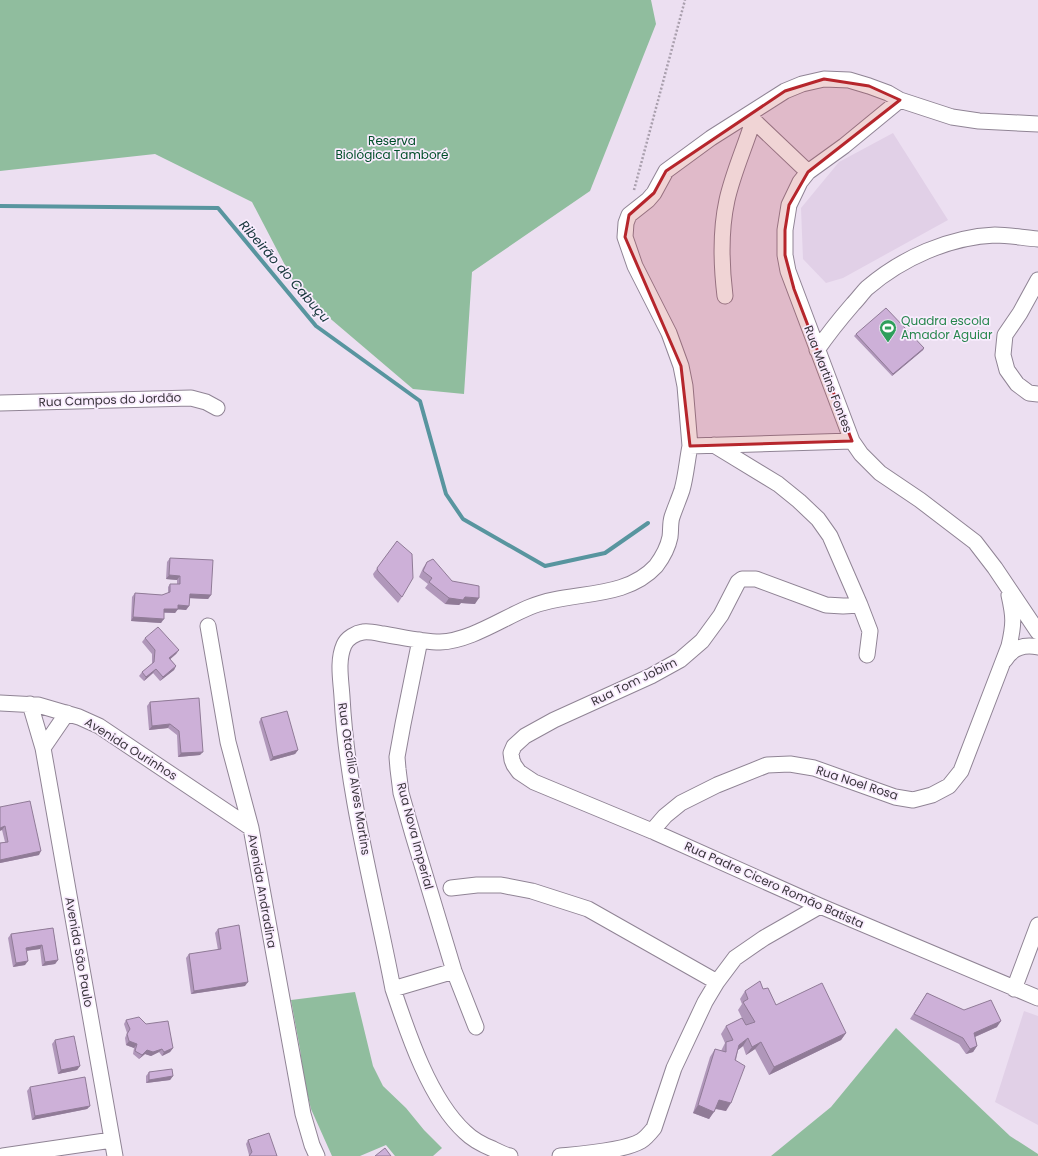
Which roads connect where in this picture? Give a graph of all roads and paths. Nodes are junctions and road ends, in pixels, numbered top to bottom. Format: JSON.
{"nodes":[{"id":1,"x":685,"y":0,"type":"edge"},
{"id":2,"x":900,"y":100,"type":"junction"},
{"id":3,"x":751,"y":118,"type":"junction"},
{"id":4,"x":1038,"y":124,"type":"edge"},
{"id":5,"x":808,"y":172,"type":"junction"},
{"id":6,"x":634,"y":190,"type":"dead end"},
{"id":7,"x":1038,"y":240,"type":"edge"},
{"id":8,"x":1038,"y":280,"type":"edge"},
{"id":9,"x":725,"y":296,"type":"dead end"},
{"id":10,"x":817,"y":350,"type":"junction"},
{"id":11,"x":1038,"y":394,"type":"edge"},
{"id":12,"x":0,"y":404,"type":"edge"},
{"id":13,"x":217,"y":408,"type":"dead end"},
{"id":14,"x":852,"y":441,"type":"junction"},
{"id":15,"x":690,"y":446,"type":"junction"},
{"id":16,"x":714,"y":446,"type":"junction"},
{"id":17,"x":1008,"y":587,"type":"junction"},
{"id":18,"x":860,"y":605,"type":"junction"},
{"id":19,"x":208,"y":626,"type":"dead end"},
{"id":20,"x":1038,"y":632,"type":"edge"},
{"id":21,"x":420,"y":640,"type":"junction"},
{"id":22,"x":1038,"y":647,"type":"edge"},
{"id":23,"x":867,"y":655,"type":"dead end"},
{"id":24,"x":1000,"y":668,"type":"junction"},
{"id":25,"x":0,"y":703,"type":"edge"},
{"id":26,"x":30,"y":704,"type":"junction"},
{"id":27,"x":67,"y":713,"type":"junction"},
{"id":28,"x":43,"y":748,"type":"junction"},
{"id":29,"x":514,"y":765,"type":"joint"},
{"id":30,"x":251,"y":828,"type":"junction"},
{"id":31,"x":652,"y":831,"type":"junction"},
{"id":32,"x":451,"y":888,"type":"dead end"},
{"id":33,"x":820,"y":906,"type":"junction"},
{"id":34,"x":1038,"y":925,"type":"edge"},
{"id":35,"x":454,"y":971,"type":"junction"},
{"id":36,"x":717,"y":982,"type":"junction"},
{"id":37,"x":393,"y":989,"type":"junction"},
{"id":38,"x":1014,"y":989,"type":"junction"},
{"id":39,"x":1038,"y":998,"type":"edge"},
{"id":40,"x":476,"y":1027,"type":"dead end"},
{"id":41,"x":112,"y":1140,"type":"junction"},
{"id":42,"x":6,"y":1156,"type":"edge"},
{"id":43,"x":115,"y":1156,"type":"edge"},
{"id":44,"x":317,"y":1156,"type":"edge"},
{"id":45,"x":510,"y":1156,"type":"edge"},
{"id":46,"x":560,"y":1156,"type":"edge"}],
"edges":[{"from":1,"to":6,"type":"path"},
{"from":2,"to":3,"type":"street","name":"Rua Otacílio Alves Martins"},
{"from":2,"to":4,"type":"street","name":"Rua Otacílio Alves Martins"},
{"from":2,"to":5,"type":"street","name":"Rua Martins Fontes"},
{"from":3,"to":5,"type":"street"},
{"from":3,"to":9,"type":"street"},
{"from":3,"to":15,"type":"street","name":"Rua Otacílio Alves Martins"},
{"from":5,"to":10,"type":"street","name":"Rua Martins Fontes"},
{"from":7,"to":10,"type":"street"},
{"from":8,"to":11,"type":"street"},
{"from":10,"to":14,"type":"street","name":"Rua Martins Fontes"},
{"from":12,"to":13,"type":"street","name":"Rua Campos do Jordão"},
{"from":14,"to":16,"type":"street"},
{"from":14,"to":17,"type":"street","name":"Rua Martins Fontes"},
{"from":15,"to":16,"type":"street"},
{"from":15,"to":21,"type":"street","name":"Rua Otacílio Alves Martins"},
{"from":16,"to":18,"type":"street"},
{"from":17,"to":20,"type":"street","name":"Rua Martins Fontes"},
{"from":17,"to":24,"type":"street","name":"Rua Noel Rosa"},
{"from":18,"to":23,"type":"street"},
{"from":18,"to":29,"type":"street","name":"Rua Tom Jobim"},
{"from":19,"to":30,"type":"street","name":"Avenida Andradina"},
{"from":21,"to":35,"type":"street","name":"Rua Nova Imperial"},
{"from":21,"to":37,"type":"street","name":"Rua Otacílio Alves Martins"},
{"from":22,"to":24,"type":"street","name":"Rua Noel Rosa"},
{"from":24,"to":31,"type":"street","name":"Rua Noel Rosa"},
{"from":25,"to":26,"type":"street","name":"Avenida Ourinhos"},
{"from":26,"to":27,"type":"street","name":"Avenida Ourinhos"},
{"from":26,"to":28,"type":"street","name":"Avenida São Paulo"},
{"from":27,"to":28,"type":"street"},
{"from":27,"to":30,"type":"street","name":"Avenida Ourinhos"},
{"from":28,"to":41,"type":"street","name":"Avenida São Paulo"},
{"from":29,"to":31,"type":"street","name":"Rua Padre Cicero Romão Batista"},
{"from":30,"to":44,"type":"street","name":"Avenida Andradina"},
{"from":31,"to":33,"type":"street","name":"Rua Padre Cicero Romão Batista"},
{"from":32,"to":36,"type":"street"},
{"from":33,"to":36,"type":"street"},
{"from":33,"to":38,"type":"street","name":"Rua Padre Cicero Romão Batista"},
{"from":34,"to":38,"type":"street"},
{"from":35,"to":37,"type":"street"},
{"from":35,"to":40,"type":"street","name":"Rua Nova Imperial"},
{"from":36,"to":46,"type":"street"},
{"from":37,"to":45,"type":"street","name":"Rua Otacílio Alves Martins"},
{"from":38,"to":39,"type":"street","name":"Rua Padre Cicero Romão Batista"},
{"from":41,"to":42,"type":"street"},
{"from":41,"to":43,"type":"street","name":"Avenida São Paulo"}]}
